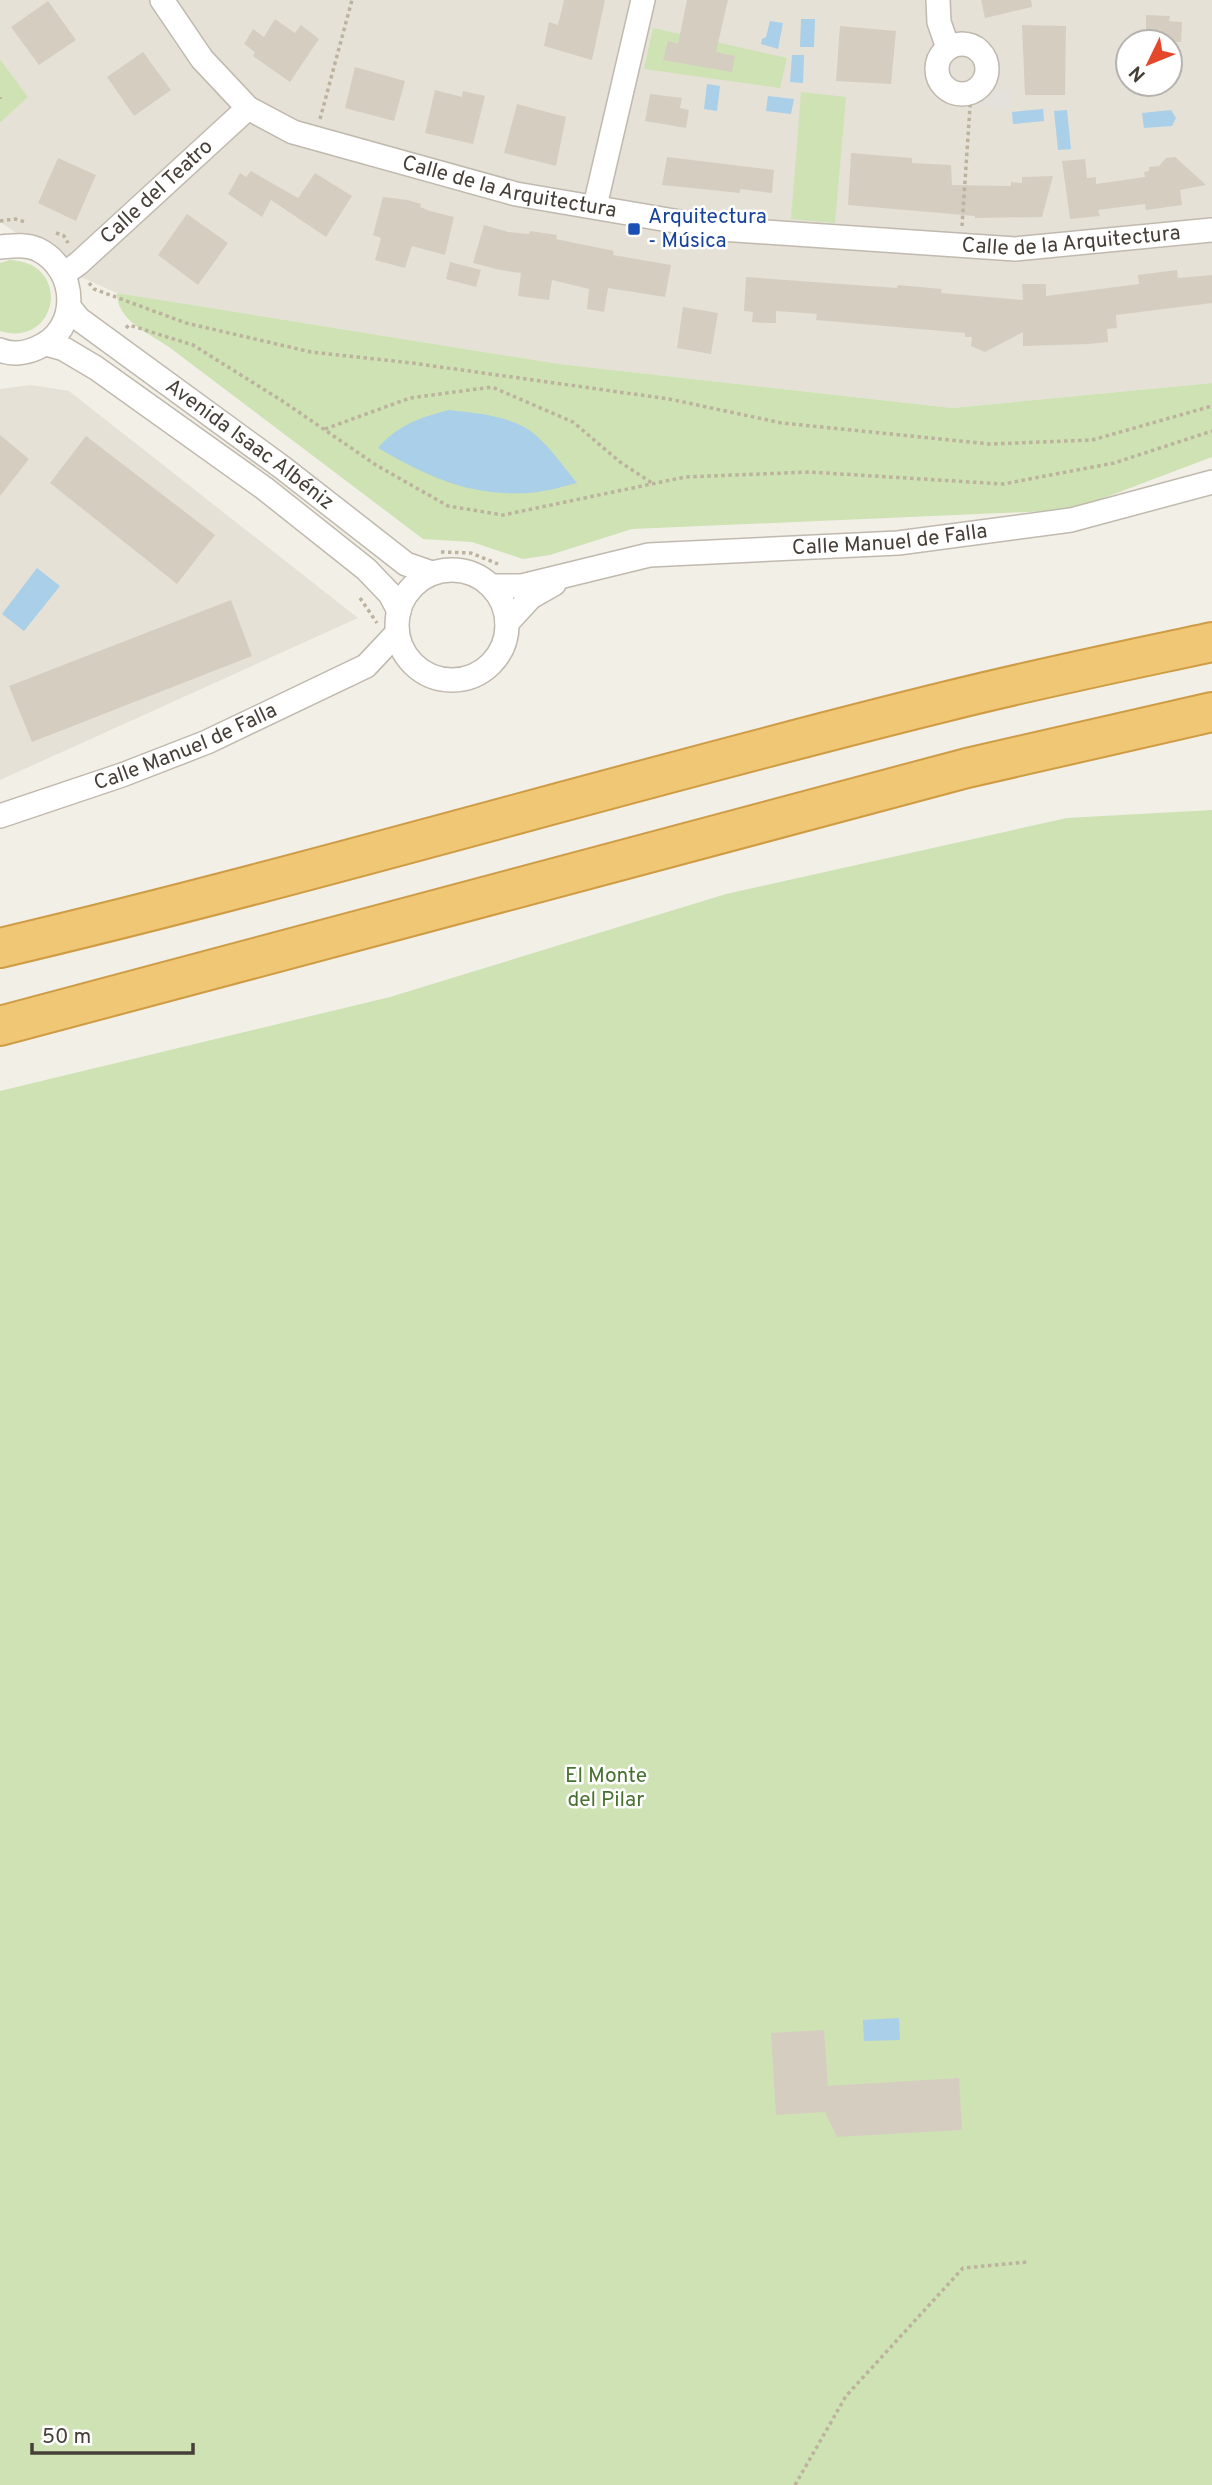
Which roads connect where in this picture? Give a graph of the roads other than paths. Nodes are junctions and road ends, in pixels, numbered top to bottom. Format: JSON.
{"nodes":[{"id":1,"x":162,"y":0,"type":"edge"},
{"id":2,"x":642,"y":0,"type":"edge"},
{"id":3,"x":938,"y":0,"type":"edge"},
{"id":4,"x":948,"y":48,"type":"junction"},
{"id":5,"x":248,"y":108,"type":"junction"},
{"id":6,"x":595,"y":206,"type":"junction"},
{"id":7,"x":1212,"y":230,"type":"edge"},
{"id":8,"x":0,"y":247,"type":"edge"},
{"id":9,"x":74,"y":276,"type":"junction"},
{"id":10,"x":69,"y":308,"type":"junction"},
{"id":11,"x":46,"y":344,"type":"junction"},
{"id":12,"x":2,"y":353,"type":"edge"},
{"id":13,"x":1212,"y":482,"type":"edge"},
{"id":14,"x":432,"y":573,"type":"junction"},
{"id":15,"x":566,"y":577,"type":"junction"},
{"id":16,"x":492,"y":586,"type":"junction"},
{"id":17,"x":398,"y":622,"type":"junction"},
{"id":18,"x":507,"y":623,"type":"junction"},
{"id":19,"x":1212,"y":642,"type":"edge"},
{"id":20,"x":366,"y":666,"type":"junction"},
{"id":21,"x":415,"y":666,"type":"junction"},
{"id":22,"x":1212,"y":712,"type":"edge"},
{"id":23,"x":0,"y":816,"type":"edge"},
{"id":24,"x":94,"y":925,"type":"junction"},
{"id":25,"x":0,"y":931,"type":"edge"},
{"id":26,"x":0,"y":948,"type":"edge"},
{"id":27,"x":77,"y":1006,"type":"junction"},
{"id":28,"x":0,"y":1020,"type":"edge"},
{"id":29,"x":0,"y":1026,"type":"edge"}],
"edges":[{"from":1,"to":5,"type":"street","name":"Calle de la Arquitectura"},
{"from":2,"to":6,"type":"street"},
{"from":3,"to":4,"type":"street"},
{"from":4,"to":4,"type":"street"},
{"from":5,"to":6,"type":"street","name":"Calle de la Arquitectura"},
{"from":5,"to":9,"type":"street","name":"Calle del Teatro"},
{"from":6,"to":7,"type":"street","name":"Calle de la Arquitectura"},
{"from":8,"to":9,"type":"street"},
{"from":9,"to":10,"type":"street"},
{"from":10,"to":11,"type":"street"},
{"from":10,"to":14,"type":"street","name":"Avenida Isaac Albéniz"},
{"from":11,"to":12,"type":"street"},
{"from":11,"to":17,"type":"street","name":"Avenida Isaac Albéniz"},
{"from":13,"to":15,"type":"street","name":"Calle Manuel de Falla"},
{"from":14,"to":16,"type":"street"},
{"from":14,"to":17,"type":"street"},
{"from":15,"to":16,"type":"street","name":"Calle Manuel de Falla"},
{"from":15,"to":18,"type":"street","name":"Calle Manuel de Falla"},
{"from":16,"to":18,"type":"street"},
{"from":17,"to":20,"type":"street","name":"Calle Manuel de Falla"},
{"from":17,"to":21,"type":"street"},
{"from":18,"to":21,"type":"street"},
{"from":19,"to":24,"type":"highway"},
{"from":20,"to":21,"type":"street","name":"Calle Manuel de Falla"},
{"from":20,"to":23,"type":"street","name":"Calle Manuel de Falla"},
{"from":22,"to":27,"type":"highway"},
{"from":24,"to":25,"type":"highway"},
{"from":24,"to":26,"type":"highway"},
{"from":27,"to":28,"type":"highway"},
{"from":27,"to":29,"type":"highway"}]}
